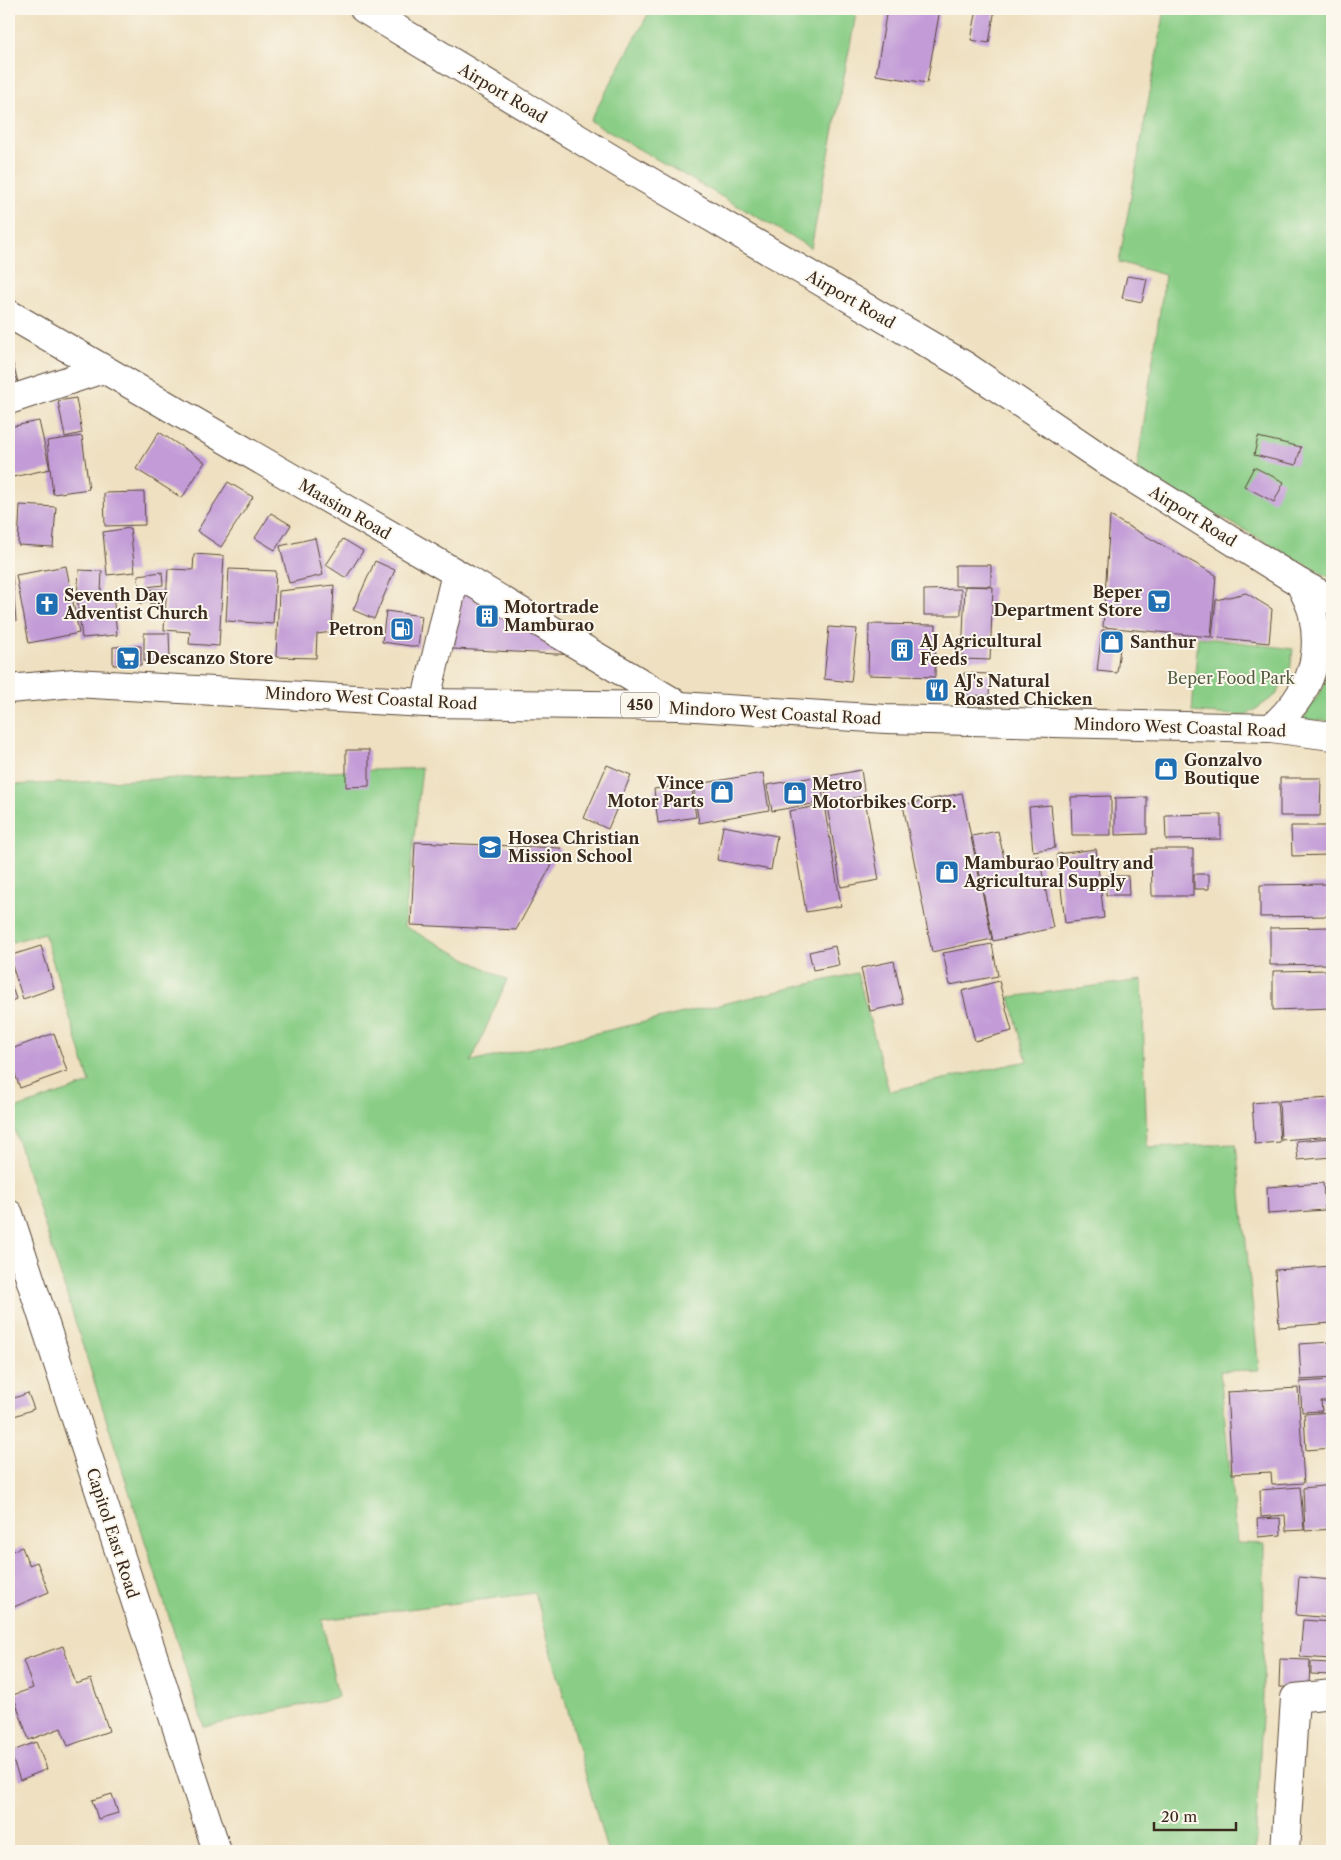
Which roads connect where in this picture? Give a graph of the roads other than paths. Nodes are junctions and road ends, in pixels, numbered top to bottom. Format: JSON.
{"nodes":[{"id":1,"x":364,"y":9,"type":"edge"},
{"id":2,"x":9,"y":314,"type":"edge"},
{"id":3,"x":103,"y":369,"type":"junction"},
{"id":4,"x":9,"y":400,"type":"edge"},
{"id":5,"x":456,"y":572,"type":"junction"},
{"id":6,"x":1300,"y":583,"type":"junction"},
{"id":7,"x":1332,"y":600,"type":"edge"},
{"id":8,"x":9,"y":689,"type":"edge"},
{"id":9,"x":425,"y":703,"type":"junction"},
{"id":10,"x":680,"y":706,"type":"junction"},
{"id":11,"x":1271,"y":728,"type":"junction"},
{"id":12,"x":1332,"y":736,"type":"edge"},
{"id":13,"x":9,"y":1214,"type":"edge"},
{"id":14,"x":1332,"y":1694,"type":"edge"},
{"id":15,"x":217,"y":1851,"type":"edge"},
{"id":16,"x":1285,"y":1851,"type":"edge"}],
"edges":[{"from":1,"to":6,"type":"street","name":"Airport Road"},
{"from":2,"to":3,"type":"street","name":"Maasim Road"},
{"from":3,"to":4,"type":"street"},
{"from":3,"to":5,"type":"street","name":"Maasim Road"},
{"from":5,"to":9,"type":"street"},
{"from":5,"to":10,"type":"street","name":"Maasim Road"},
{"from":6,"to":7,"type":"street","name":"Airport Road"},
{"from":6,"to":11,"type":"street"},
{"from":8,"to":9,"type":"street","name":"Mindoro West Coastal Road","number":"450"},
{"from":9,"to":10,"type":"street","name":"Mindoro West Coastal Road","number":"450"},
{"from":10,"to":11,"type":"street","name":"Mindoro West Coastal Road","number":"450"},
{"from":11,"to":12,"type":"street","name":"Mindoro West Coastal Road","number":"450"},
{"from":13,"to":15,"type":"street","name":"Capitol East Road"},
{"from":14,"to":16,"type":"street"}]}
